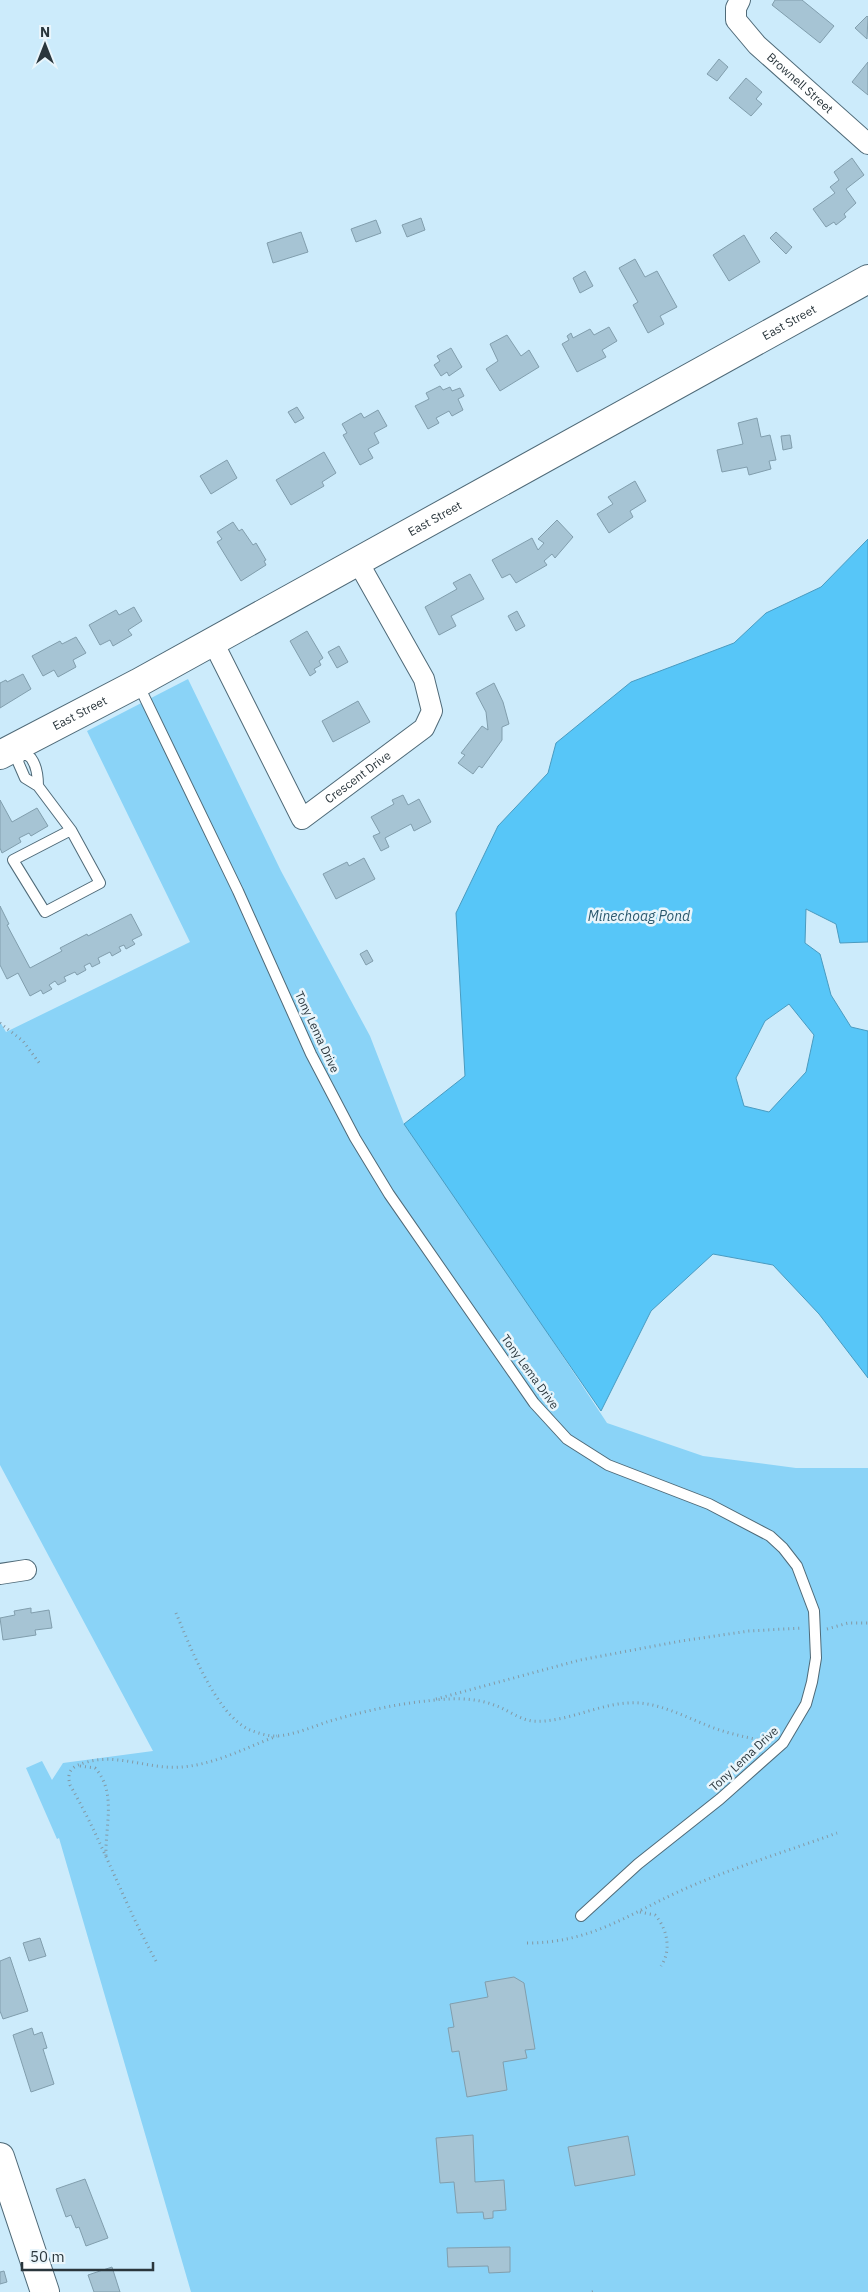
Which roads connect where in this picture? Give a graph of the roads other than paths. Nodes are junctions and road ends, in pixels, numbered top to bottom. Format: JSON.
{"nodes":[{"id":1,"x":740,"y":0,"type":"edge"},
{"id":2,"x":868,"y":144,"type":"edge"},
{"id":3,"x":868,"y":279,"type":"edge"},
{"id":4,"x":358,"y":562,"type":"junction"},
{"id":5,"x":212,"y":640,"type":"junction"},
{"id":6,"x":138,"y":683,"type":"junction"},
{"id":7,"x":13,"y":751,"type":"edge"},
{"id":8,"x":72,"y":830,"type":"junction"},
{"id":9,"x":26,"y":1570,"type":"dead end"},
{"id":10,"x":0,"y":1574,"type":"edge"},
{"id":11,"x":581,"y":1916,"type":"dead end"},
{"id":12,"x":0,"y":2157,"type":"edge"},
{"id":13,"x":6,"y":2201,"type":"edge"},
{"id":14,"x":45,"y":2292,"type":"edge"}],
"edges":[{"from":1,"to":2,"type":"street","name":"Brownell Street"},
{"from":3,"to":4,"type":"main road","name":"East Street"},
{"from":4,"to":5,"type":"main road","name":"East Street"},
{"from":4,"to":5,"type":"street","name":"Crescent Drive"},
{"from":5,"to":6,"type":"main road","name":"East Street"},
{"from":6,"to":7,"type":"main road","name":"East Street"},
{"from":6,"to":11,"type":"lane","name":"Tony Lema Drive"},
{"from":7,"to":8,"type":"lane"},
{"from":8,"to":8,"type":"lane"},
{"from":9,"to":10,"type":"street"},
{"from":12,"to":13,"type":"main road"},
{"from":13,"to":14,"type":"main road"}]}
